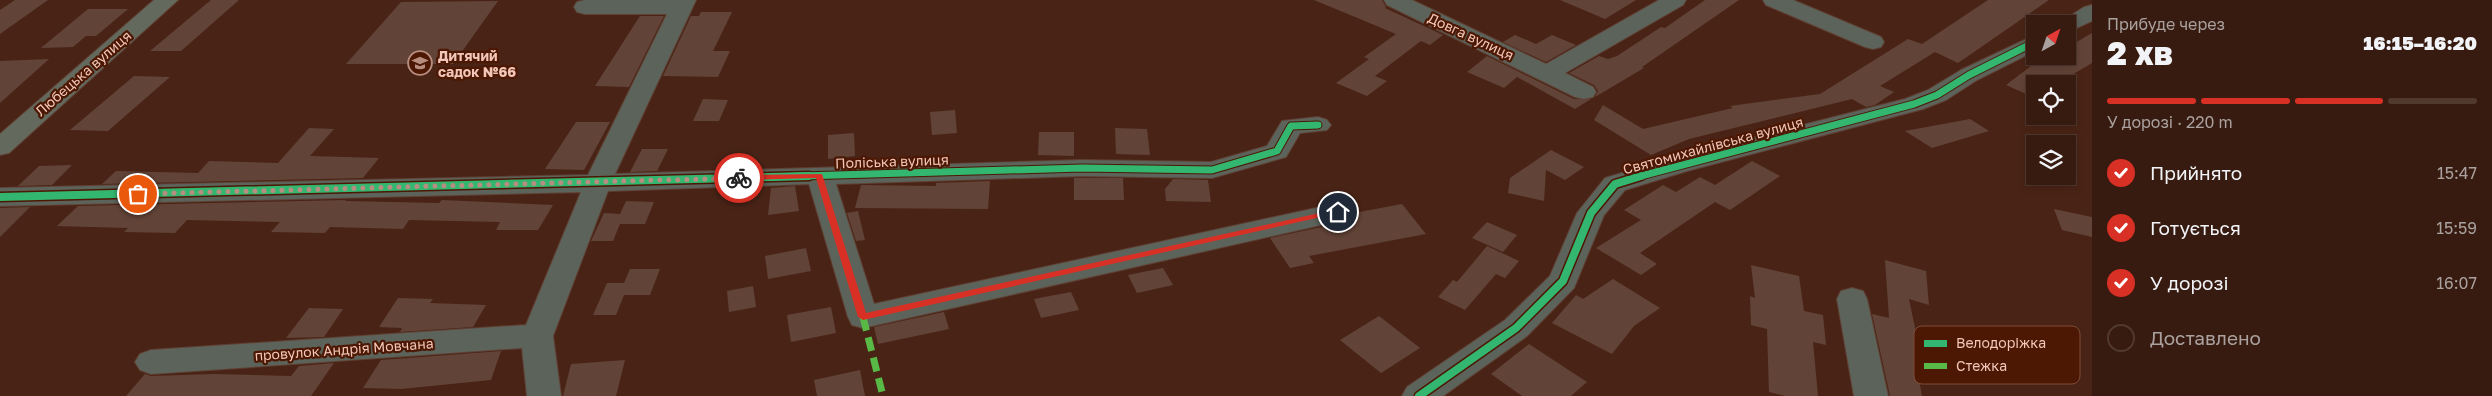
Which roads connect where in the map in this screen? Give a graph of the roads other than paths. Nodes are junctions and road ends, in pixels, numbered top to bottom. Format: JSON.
{"nodes":[{"id":1,"x":167,"y":0,"type":"edge"},
{"id":2,"x":1395,"y":0,"type":"edge"},
{"id":3,"x":1675,"y":0,"type":"edge"},
{"id":4,"x":1774,"y":0,"type":"edge"},
{"id":5,"x":684,"y":4,"type":"edge"},
{"id":6,"x":585,"y":7,"type":"dead end"},
{"id":7,"x":2092,"y":12,"type":"edge"},
{"id":8,"x":2076,"y":21,"type":"edge"},
{"id":9,"x":1873,"y":42,"type":"dead end"},
{"id":10,"x":2026,"y":46,"type":"edge"},
{"id":11,"x":1548,"y":73,"type":"junction"},
{"id":12,"x":1584,"y":92,"type":"dead end"},
{"id":13,"x":1318,"y":125,"type":"dead end"},
{"id":14,"x":0,"y":147,"type":"edge"},
{"id":15,"x":820,"y":175,"type":"junction"},
{"id":16,"x":598,"y":182,"type":"junction"},
{"id":17,"x":0,"y":197,"type":"edge"},
{"id":18,"x":1338,"y":212,"type":"dead end"},
{"id":19,"x":1852,"y":299,"type":"dead end"},
{"id":20,"x":537,"y":336,"type":"junction"},
{"id":21,"x":151,"y":362,"type":"dead end"},
{"id":22,"x":544,"y":396,"type":"edge"},
{"id":23,"x":1419,"y":396,"type":"edge"},
{"id":24,"x":1871,"y":396,"type":"edge"}],
"edges":[{"from":1,"to":14,"type":"main road","name":"Любецька вулиця"},
{"from":2,"to":11,"type":"street","name":"Довга вулиця"},
{"from":3,"to":11,"type":"street"},
{"from":4,"to":9,"type":"street"},
{"from":5,"to":6,"type":"street"},
{"from":5,"to":16,"type":"street"},
{"from":7,"to":8,"type":"street"},
{"from":10,"to":23,"type":"street","name":"Святомихайлівська вулиця"},
{"from":11,"to":12,"type":"street","name":"Довга вулиця"},
{"from":13,"to":15,"type":"street","name":"Поліська вулиця"},
{"from":15,"to":16,"type":"street","name":"Поліська вулиця"},
{"from":15,"to":18,"type":"street"},
{"from":16,"to":17,"type":"street","name":"Поліська вулиця"},
{"from":16,"to":20,"type":"street"},
{"from":19,"to":24,"type":"street"},
{"from":20,"to":21,"type":"street","name":"провулок Андрія Мовчана"},
{"from":20,"to":22,"type":"street"}]}
